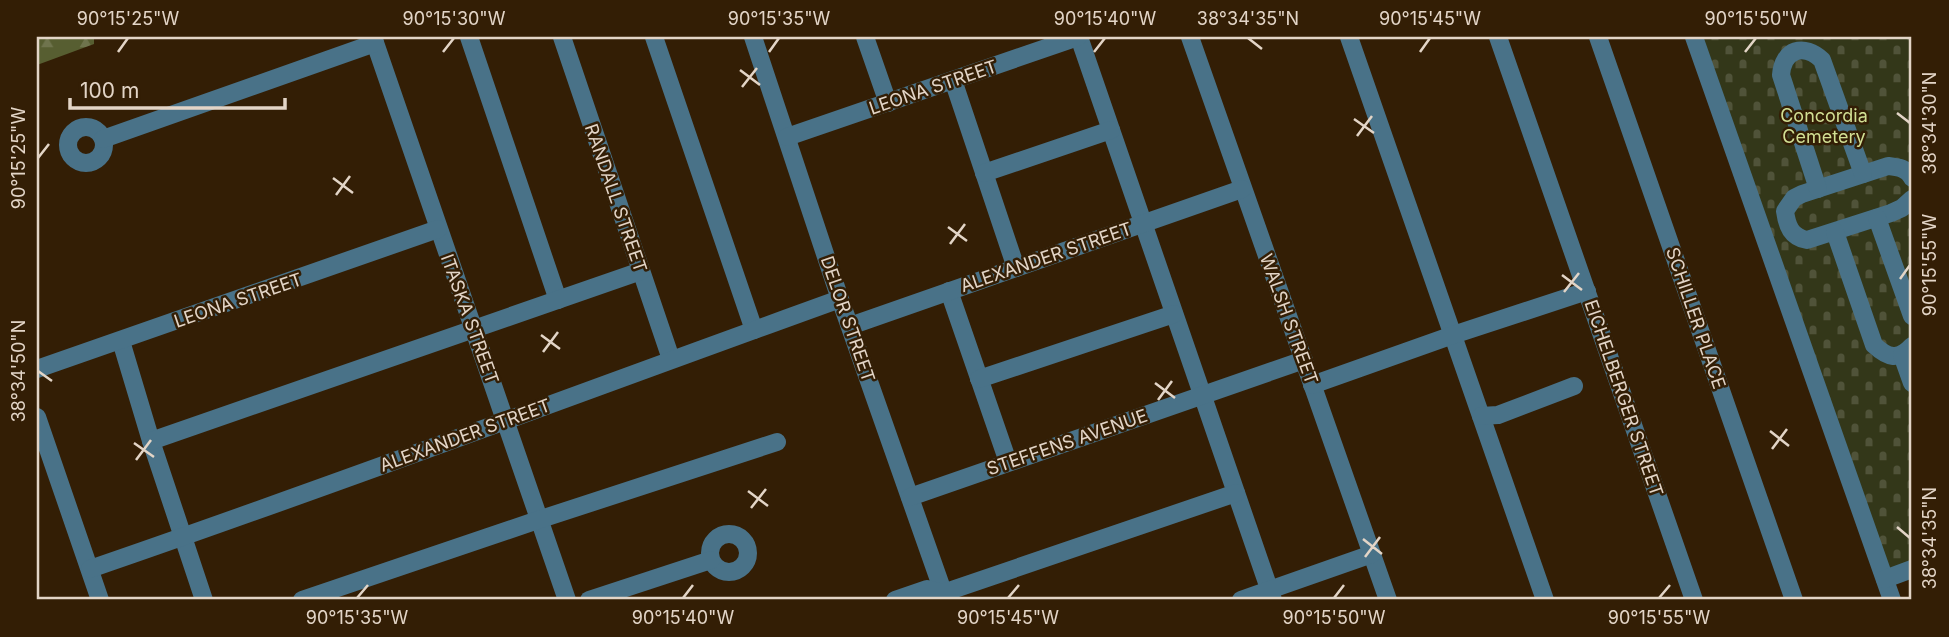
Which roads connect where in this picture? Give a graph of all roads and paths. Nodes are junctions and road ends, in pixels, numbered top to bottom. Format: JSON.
{"nodes":[{"id":1,"x":469,"y":37,"type":"edge"},
{"id":2,"x":562,"y":37,"type":"edge"},
{"id":3,"x":654,"y":37,"type":"edge"},
{"id":4,"x":753,"y":37,"type":"edge"},
{"id":5,"x":865,"y":37,"type":"edge"},
{"id":6,"x":1078,"y":37,"type":"edge"},
{"id":7,"x":1190,"y":37,"type":"edge"},
{"id":8,"x":1349,"y":37,"type":"edge"},
{"id":9,"x":1498,"y":37,"type":"edge"},
{"id":10,"x":1598,"y":37,"type":"edge"},
{"id":11,"x":1694,"y":37,"type":"edge"},
{"id":12,"x":374,"y":40,"type":"edge"},
{"id":13,"x":1793,"y":43,"type":"edge"},
{"id":14,"x":953,"y":80,"type":"junction"},
{"id":15,"x":888,"y":103,"type":"junction"},
{"id":16,"x":1111,"y":130,"type":"junction"},
{"id":17,"x":788,"y":137,"type":"junction"},
{"id":18,"x":103,"y":139,"type":"dead end"},
{"id":19,"x":984,"y":173,"type":"junction"},
{"id":20,"x":1863,"y":174,"type":"junction"},
{"id":21,"x":1912,"y":178,"type":"edge"},
{"id":22,"x":1242,"y":189,"type":"junction"},
{"id":23,"x":1818,"y":189,"type":"junction"},
{"id":24,"x":1912,"y":199,"type":"edge"},
{"id":25,"x":1877,"y":218,"type":"junction"},
{"id":26,"x":1143,"y":223,"type":"junction"},
{"id":27,"x":438,"y":229,"type":"junction"},
{"id":28,"x":1835,"y":232,"type":"junction"},
{"id":29,"x":1016,"y":268,"type":"junction"},
{"id":30,"x":641,"y":271,"type":"junction"},
{"id":31,"x":949,"y":291,"type":"junction"},
{"id":32,"x":1587,"y":291,"type":"junction"},
{"id":33,"x":840,"y":299,"type":"junction"},
{"id":34,"x":558,"y":300,"type":"junction"},
{"id":35,"x":1174,"y":314,"type":"junction"},
{"id":36,"x":1912,"y":316,"type":"edge"},
{"id":37,"x":850,"y":326,"type":"junction"},
{"id":38,"x":473,"y":330,"type":"junction"},
{"id":39,"x":754,"y":330,"type":"junction"},
{"id":40,"x":1453,"y":335,"type":"junction"},
{"id":41,"x":121,"y":341,"type":"junction"},
{"id":42,"x":1907,"y":350,"type":"edge"},
{"id":43,"x":671,"y":359,"type":"junction"},
{"id":44,"x":1304,"y":360,"type":"junction"},
{"id":45,"x":37,"y":369,"type":"edge"},
{"id":46,"x":979,"y":379,"type":"junction"},
{"id":47,"x":1912,"y":383,"type":"edge"},
{"id":48,"x":1312,"y":385,"type":"junction"},
{"id":49,"x":1574,"y":386,"type":"dead end"},
{"id":50,"x":1202,"y":396,"type":"junction"},
{"id":51,"x":1481,"y":416,"type":"junction"},
{"id":52,"x":37,"y":417,"type":"edge"},
{"id":53,"x":507,"y":421,"type":"junction"},
{"id":54,"x":151,"y":441,"type":"junction"},
{"id":55,"x":778,"y":442,"type":"dead end"},
{"id":56,"x":1007,"y":462,"type":"junction"},
{"id":57,"x":1237,"y":493,"type":"junction"},
{"id":58,"x":910,"y":497,"type":"junction"},
{"id":59,"x":538,"y":520,"type":"junction"},
{"id":60,"x":183,"y":537,"type":"junction"},
{"id":61,"x":1372,"y":554,"type":"junction"},
{"id":62,"x":711,"y":560,"type":"dead end"},
{"id":63,"x":90,"y":569,"type":"junction"},
{"id":64,"x":1912,"y":569,"type":"edge"},
{"id":65,"x":1885,"y":579,"type":"junction"},
{"id":66,"x":1272,"y":595,"type":"edge"},
{"id":67,"x":945,"y":597,"type":"edge"},
{"id":68,"x":100,"y":600,"type":"edge"},
{"id":69,"x":204,"y":600,"type":"edge"},
{"id":70,"x":302,"y":600,"type":"edge"},
{"id":71,"x":567,"y":600,"type":"edge"},
{"id":72,"x":589,"y":600,"type":"edge"},
{"id":73,"x":895,"y":600,"type":"edge"},
{"id":74,"x":1241,"y":600,"type":"edge"},
{"id":75,"x":1388,"y":600,"type":"edge"},
{"id":76,"x":1545,"y":600,"type":"edge"},
{"id":77,"x":1694,"y":600,"type":"edge"},
{"id":78,"x":1794,"y":600,"type":"edge"},
{"id":79,"x":1892,"y":600,"type":"edge"}],
"edges":[{"from":1,"to":34,"type":"street"},
{"from":2,"to":30,"type":"street","name":"RANDALL STREET"},
{"from":3,"to":39,"type":"street"},
{"from":4,"to":17,"type":"street","name":"DELOR STREET"},
{"from":5,"to":15,"type":"street"},
{"from":6,"to":14,"type":"street","name":"LEONA STREET"},
{"from":6,"to":16,"type":"street"},
{"from":7,"to":22,"type":"street","name":"WALSH STREET"},
{"from":8,"to":40,"type":"street"},
{"from":9,"to":32,"type":"street","name":"EICHELBERGER STREET"},
{"from":10,"to":78,"type":"street","name":"SCHILLER PLACE"},
{"from":11,"to":65,"type":"street"},
{"from":12,"to":18,"type":"street"},
{"from":12,"to":27,"type":"street","name":"ITASKA STREET"},
{"from":13,"to":20,"type":"street"},
{"from":13,"to":23,"type":"street"},
{"from":14,"to":15,"type":"street","name":"LEONA STREET"},
{"from":14,"to":19,"type":"street"},
{"from":15,"to":17,"type":"street","name":"LEONA STREET"},
{"from":16,"to":19,"type":"street"},
{"from":16,"to":26,"type":"street"},
{"from":17,"to":33,"type":"street","name":"DELOR STREET"},
{"from":19,"to":29,"type":"street"},
{"from":20,"to":21,"type":"street"},
{"from":20,"to":23,"type":"street"},
{"from":22,"to":26,"type":"street","name":"ALEXANDER STREET"},
{"from":22,"to":44,"type":"street","name":"WALSH STREET"},
{"from":23,"to":28,"type":"street"},
{"from":24,"to":25,"type":"street"},
{"from":25,"to":28,"type":"street"},
{"from":25,"to":36,"type":"street"},
{"from":26,"to":29,"type":"street","name":"ALEXANDER STREET"},
{"from":26,"to":35,"type":"street"},
{"from":27,"to":38,"type":"street","name":"ITASKA STREET"},
{"from":27,"to":41,"type":"street","name":"LEONA STREET"},
{"from":28,"to":42,"type":"street"},
{"from":29,"to":31,"type":"street","name":"ALEXANDER STREET"},
{"from":30,"to":34,"type":"street"},
{"from":30,"to":43,"type":"street","name":"RANDALL STREET"},
{"from":31,"to":37,"type":"street","name":"ALEXANDER STREET"},
{"from":31,"to":46,"type":"street"},
{"from":32,"to":40,"type":"street"},
{"from":32,"to":77,"type":"street","name":"EICHELBERGER STREET"},
{"from":33,"to":37,"type":"street","name":"DELOR STREET"},
{"from":33,"to":39,"type":"street","name":"ALEXANDER STREET"},
{"from":34,"to":38,"type":"street"},
{"from":35,"to":46,"type":"street"},
{"from":35,"to":50,"type":"street"},
{"from":37,"to":58,"type":"street","name":"DELOR STREET"},
{"from":38,"to":53,"type":"street","name":"ITASKA STREET"},
{"from":38,"to":54,"type":"street"},
{"from":39,"to":43,"type":"street","name":"ALEXANDER STREET"},
{"from":40,"to":48,"type":"street"},
{"from":40,"to":51,"type":"street"},
{"from":41,"to":45,"type":"street","name":"LEONA STREET"},
{"from":41,"to":54,"type":"street"},
{"from":42,"to":47,"type":"street"},
{"from":43,"to":53,"type":"street","name":"ALEXANDER STREET"},
{"from":44,"to":48,"type":"street","name":"WALSH STREET"},
{"from":44,"to":50,"type":"street","name":"STEFFENS AVENUE"},
{"from":46,"to":56,"type":"street"},
{"from":48,"to":61,"type":"street","name":"WALSH STREET"},
{"from":49,"to":51,"type":"street"},
{"from":50,"to":56,"type":"street","name":"STEFFENS AVENUE"},
{"from":50,"to":57,"type":"street"},
{"from":51,"to":76,"type":"street"},
{"from":52,"to":63,"type":"street"},
{"from":53,"to":59,"type":"street","name":"ITASKA STREET"},
{"from":53,"to":60,"type":"street","name":"ALEXANDER STREET"},
{"from":54,"to":60,"type":"street"},
{"from":55,"to":59,"type":"street"},
{"from":56,"to":58,"type":"street","name":"STEFFENS AVENUE"},
{"from":57,"to":66,"type":"street"},
{"from":57,"to":67,"type":"street"},
{"from":58,"to":67,"type":"street","name":"DELOR STREET"},
{"from":59,"to":70,"type":"street"},
{"from":59,"to":71,"type":"street","name":"ITASKA STREET"},
{"from":60,"to":63,"type":"street","name":"ALEXANDER STREET"},
{"from":60,"to":69,"type":"street"},
{"from":61,"to":66,"type":"street"},
{"from":61,"to":75,"type":"street","name":"WALSH STREET"},
{"from":62,"to":72,"type":"street"},
{"from":63,"to":68,"type":"street"},
{"from":64,"to":65,"type":"street"},
{"from":65,"to":79,"type":"street"},
{"from":66,"to":74,"type":"street"},
{"from":67,"to":73,"type":"street"}]}
